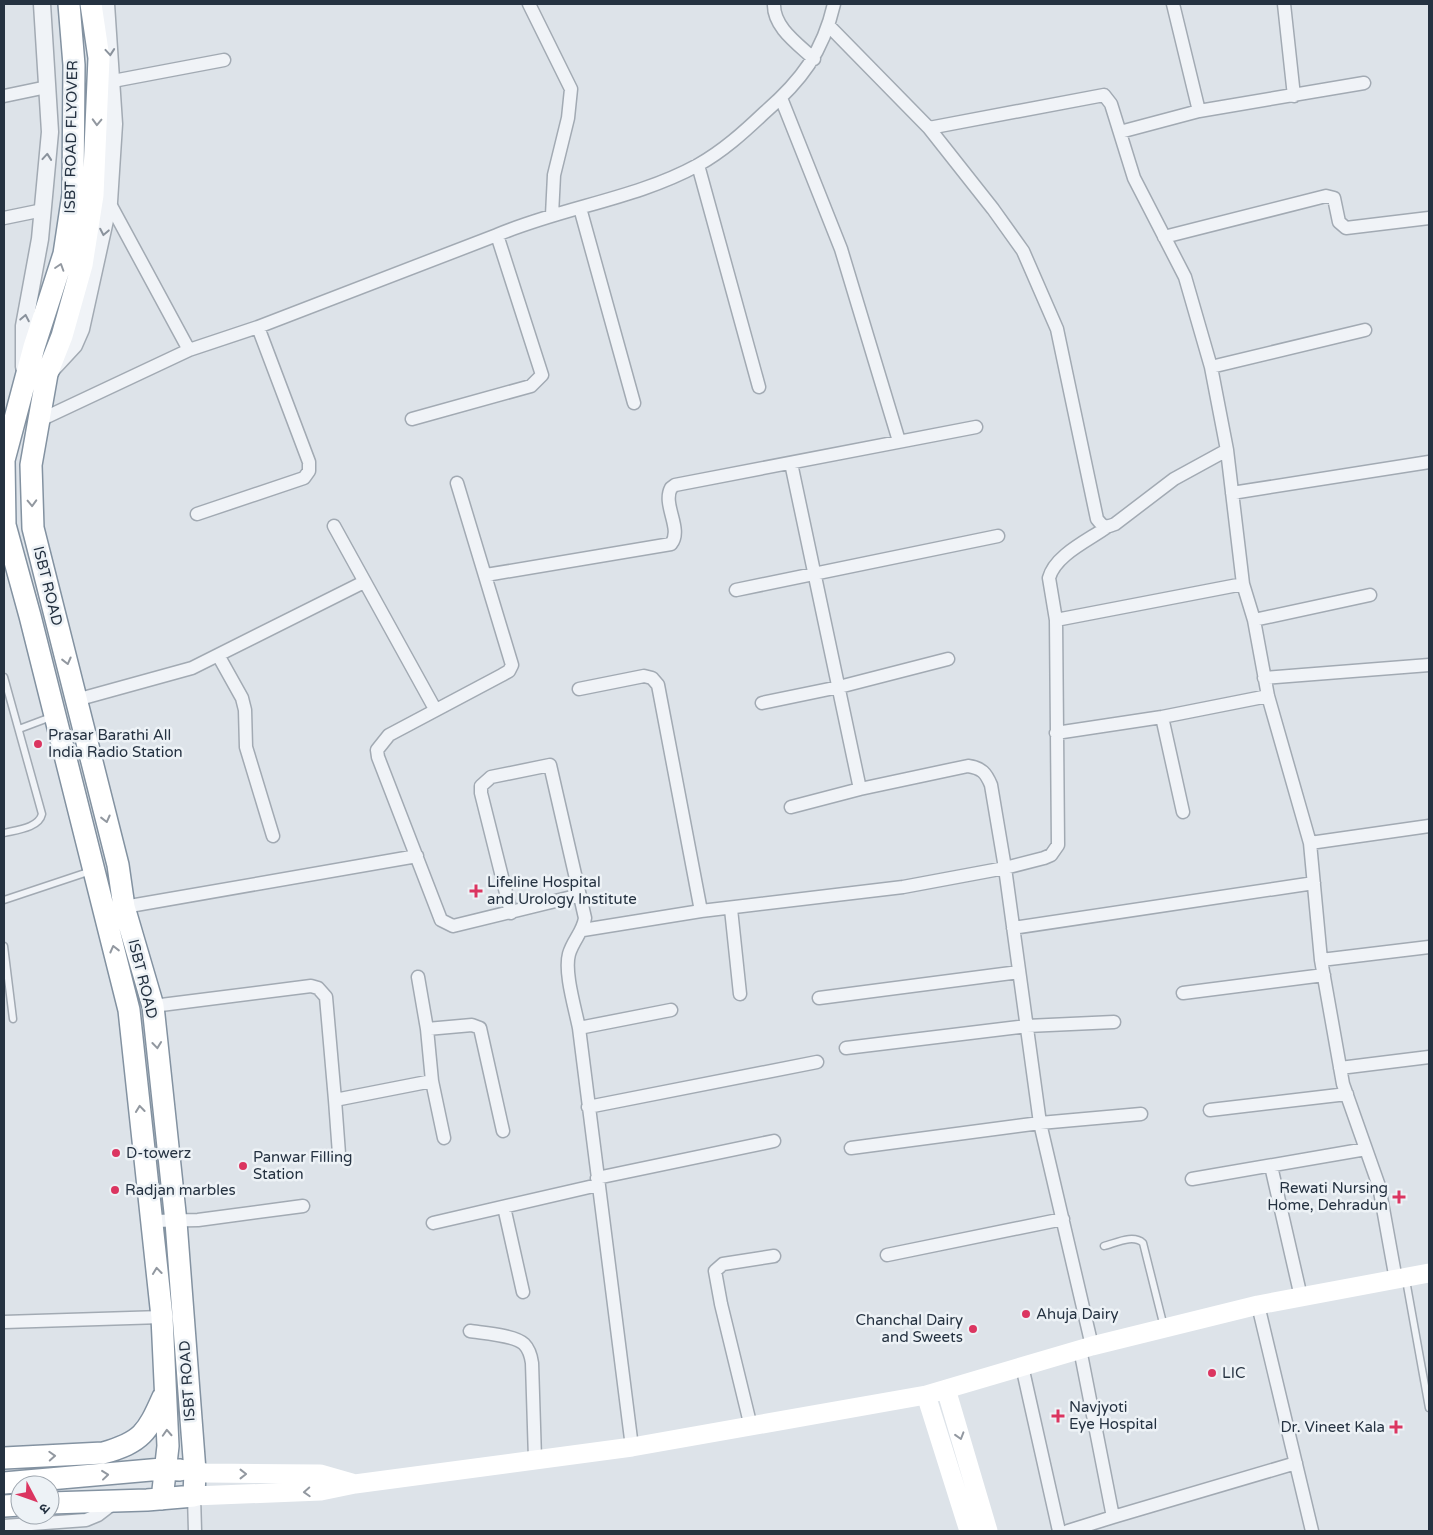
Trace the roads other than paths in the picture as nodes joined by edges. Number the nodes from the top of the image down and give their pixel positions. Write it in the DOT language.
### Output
graph roads {
  1 [pos="42,4"];
  2 [pos="70,4"];
  3 [pos="91,4"];
  4 [pos="106,4"];
  5 [pos="529,4"];
  6 [pos="774,4"];
  7 [pos="834,4"];
  8 [pos="1173,4"];
  9 [pos="1284,4"];
  10 [pos="829,26"];
  11 [pos="814,59"];
  12 [pos="224,60"];
  13 [pos="113,81"];
  14 [pos="1364,83"];
  15 [pos="47,87"];
  16 [pos="4,96"];
  17 [pos="1294,96"];
  18 [pos="782,98"];
  19 [pos="1199,111"];
  20 [pos="929,128"];
  21 [pos="1120,132"];
  22 [pos="698,165"];
  23 [pos="109,202"];
  24 [pos="580,208"];
  25 [pos="43,210"];
  26 [pos="552,215"];
  27 [pos="4,218"];
  28 [pos="1429,218"];
  29 [pos="497,235"];
  30 [pos="1164,237"];
  31 [pos="258,327"];
  32 [pos="1365,330"];
  33 [pos="188,350"];
  34 [pos="1211,368"];
  35 [pos="47,374"];
  36 [pos="24,384"];
  37 [pos="759,387"];
  38 [pos="634,403"];
  39 [pos="412,419"];
  40 [pos="38,422"];
  41 [pos="976,427"];
  42 [pos="899,441"];
  43 [pos="1227,450"];
  44 [pos="15,462"];
  45 [pos="1429,462"];
  46 [pos="791,463"];
  47 [pos="457,483"];
  48 [pos="1232,493"];
  49 [pos="197,514"];
  50 [pos="334,526"];
  51 [pos="1107,527"];
  52 [pos="998,536"];
  53 [pos="815,574"];
  54 [pos="486,575"];
  55 [pos="364,582"];
  56 [pos="1243,584"];
  57 [pos="736,590"];
  58 [pos="1370,595"];
  59 [pos="1056,620"];
  60 [pos="1254,620"];
  61 [pos="218,655"];
  62 [pos="948,659"];
  63 [pos="1429,665"];
  64 [pos="4,678"];
  65 [pos="1264,678"];
  66 [pos="839,687"];
  67 [pos="579,689"];
  68 [pos="1268,696"];
  69 [pos="76,700"];
  70 [pos="762,703"];
  71 [pos="435,709"];
  72 [pos="56,716"];
  73 [pos="1162,717"];
  74 [pos="19,729"];
  75 [pos="1056,733"];
  76 [pos="860,789"];
  77 [pos="791,807"];
  78 [pos="1183,812"];
  79 [pos="1429,826"];
  80 [pos="4,833"];
  81 [pos="273,836"];
  82 [pos="1310,843"];
  83 [pos="417,856"];
  84 [pos="1005,868"];
  85 [pos="95,870"];
  86 [pos="1314,883"];
  87 [pos="580,895"];
  88 [pos="4,900"];
  89 [pos="124,907"];
  90 [pos="731,909"];
  91 [pos="701,911"];
  92 [pos="511,913"];
  93 [pos="1013,928"];
  94 [pos="583,930"];
  95 [pos="4,946"];
  96 [pos="1429,947"];
  97 [pos="1322,960"];
  98 [pos="1019,972"];
  99 [pos="1324,974"];
  100 [pos="418,977"];
  101 [pos="1183,993"];
  102 [pos="740,994"];
  103 [pos="819,998"];
  104 [pos="153,1006"];
  105 [pos="672,1010"];
  106 [pos="13,1019"];
  107 [pos="1114,1022"];
  108 [pos="1027,1026"];
  109 [pos="579,1028"];
  110 [pos="427,1029"];
  111 [pos="846,1048"];
  112 [pos="1429,1057"];
  113 [pos="817,1062"];
  114 [pos="1340,1068"];
  115 [pos="432,1081"];
  116 [pos="1347,1094"];
  117 [pos="335,1100"];
  118 [pos="588,1107"];
  119 [pos="1210,1110"];
  120 [pos="1141,1114"];
  121 [pos="1040,1123"];
  122 [pos="503,1131"];
  123 [pos="444,1138"];
  124 [pos="774,1142"];
  125 [pos="851,1148"];
  126 [pos="1366,1149"];
  127 [pos="339,1154"];
  128 [pos="1271,1166"];
  129 [pos="1192,1179"];
  130 [pos="598,1182"];
  131 [pos="303,1206"];
  132 [pos="504,1206"];
  133 [pos="1063,1219"];
  134 [pos="152,1221"];
  135 [pos="176,1222"];
  136 [pos="433,1223"];
  137 [pos="1104,1246"];
  138 [pos="774,1256"];
  139 [pos="887,1256"];
  140 [pos="1429,1273"];
  141 [pos="1401,1279"];
  142 [pos="523,1292"];
  143 [pos="1301,1297"];
  144 [pos="1258,1305"];
  145 [pos="162,1317"];
  146 [pos="4,1322"];
  147 [pos="1165,1328"];
  148 [pos="470,1331"];
  149 [pos="1086,1348"];
  150 [pos="1022,1366"];
  151 [pos="946,1389"];
  152 [pos="165,1392"];
  153 [pos="926,1395"];
  154 [pos="1429,1408"];
  155 [pos="751,1427"];
  156 [pos="632,1447"];
  157 [pos="4,1458"];
  158 [pos="535,1459"];
  159 [pos="1296,1463"];
  160 [pos="166,1469"];
  161 [pos="195,1471"];
  162 [pos="4,1483"];
  163 [pos="355,1484"];
  164 [pos="194,1496"];
  165 [pos="162,1499"];
  166 [pos="117,1501"];
  167 [pos="60,1502"];
  168 [pos="1113,1517"];
  169 [pos="4,1526"];
  170 [pos="55,1527"];
  171 [pos="1098,1527"];
  172 [pos="195,1531"];
  173 [pos="969,1531"];
  174 [pos="988,1531"];
  175 [pos="1059,1531"];
  176 [pos="1068,1531"];
  177 [pos="1312,1531"];
  1 -- 15 [label="street"];
  36 -- 2 [label="highway, ISBT ROAD FLYOVER, one-way"];
  3 -- 35 [label="highway, ISBT ROAD FLYOVER, one-way"];
  4 -- 13 [label="street, one-way"];
  5 -- 26 [label="street"];
  6 -- 11 [label="street"];
  7 -- 10 [label="street"];
  8 -- 19 [label="street"];
  9 -- 17 [label="street"];
  10 -- 11 [label="street"];
  10 -- 20 [label="street"];
  11 -- 18 [label="street"];
  12 -- 13 [label="street"];
  13 -- 23 [label="street"];
  14 -- 17 [label="street"];
  15 -- 16 [label="street"];
  25 -- 15 [label="street, one-way"];
  17 -- 19 [label="street"];
  18 -- 22 [label="street"];
  18 -- 42 [label="street"];
  19 -- 21 [label="street"];
  20 -- 21 [label="street"];
  20 -- 51 [label="street"];
  21 -- 30 [label="street"];
  22 -- 24 [label="street"];
  22 -- 37 [label="street"];
  23 -- 33 [label="street"];
  23 -- 35 [label="street, one-way"];
  24 -- 26 [label="street"];
  24 -- 38 [label="street"];
  25 -- 27 [label="street"];
  36 -- 25 [label="street, one-way"];
  26 -- 29 [label="street"];
  28 -- 30 [label="street"];
  29 -- 31 [label="street"];
  29 -- 39 [label="street"];
  30 -- 34 [label="street"];
  31 -- 33 [label="street"];
  31 -- 49 [label="street"];
  32 -- 34 [label="street"];
  33 -- 40 [label="street"];
  34 -- 43 [label="street"];
  35 -- 40 [label="highway, ISBT ROAD"];
  36 -- 44 [label="highway, ISBT ROAD FLYOVER"];
  40 -- 44 [label="highway, ISBT ROAD"];
  41 -- 42 [label="street"];
  42 -- 46 [label="street"];
  43 -- 48 [label="street"];
  43 -- 51 [label="street"];
  44 -- 69 [label="highway, ISBT ROAD, one-way"];
  44 -- 72 [label="highway"];
  45 -- 48 [label="street"];
  46 -- 53 [label="street"];
  46 -- 54 [label="street"];
  47 -- 54 [label="street"];
  48 -- 56 [label="street"];
  50 -- 55 [label="street"];
  51 -- 59 [label="street"];
  52 -- 53 [label="street"];
  53 -- 57 [label="street"];
  53 -- 66 [label="street"];
  54 -- 71 [label="street"];
  55 -- 61 [label="street"];
  55 -- 71 [label="street"];
  56 -- 59 [label="street"];
  56 -- 60 [label="street"];
  58 -- 60 [label="street"];
  59 -- 75 [label="street"];
  60 -- 65 [label="street"];
  61 -- 69 [label="street"];
  61 -- 81 [label="street"];
  62 -- 66 [label="street"];
  63 -- 65 [label="street"];
  64 -- 74 [label="lane"];
  65 -- 68 [label="street"];
  66 -- 70 [label="street"];
  66 -- 76 [label="street"];
  67 -- 91 [label="street"];
  68 -- 73 [label="street"];
  68 -- 82 [label="street"];
  69 -- 89 [label="highway, ISBT ROAD, one-way"];
  71 -- 83 [label="street"];
  72 -- 74 [label="lane"];
  72 -- 85 [label="highway"];
  73 -- 75 [label="street"];
  73 -- 78 [label="street"];
  74 -- 80 [label="lane"];
  75 -- 84 [label="street"];
  76 -- 77 [label="street"];
  76 -- 84 [label="street"];
  79 -- 82 [label="street"];
  82 -- 86 [label="street"];
  83 -- 89 [label="street"];
  83 -- 92 [label="street"];
  84 -- 90 [label="street"];
  84 -- 93 [label="street"];
  85 -- 88 [label="lane"];
  134 -- 85 [label="highway, one-way"];
  86 -- 93 [label="street"];
  86 -- 97 [label="street"];
  87 -- 92 [label="street"];
  87 -- 92 [label="street"];
  87 -- 94 [label="street"];
  89 -- 104 [label="highway, ISBT ROAD"];
  90 -- 91 [label="street"];
  90 -- 102 [label="street"];
  91 -- 94 [label="street"];
  93 -- 98 [label="street"];
  94 -- 109 [label="street"];
  95 -- 106 [label="lane"];
  96 -- 97 [label="street"];
  97 -- 99 [label="street"];
  98 -- 103 [label="street"];
  98 -- 108 [label="street"];
  99 -- 101 [label="street"];
  99 -- 114 [label="street"];
  100 -- 110 [label="street"];
  104 -- 117 [label="street"];
  104 -- 135 [label="highway, ISBT ROAD, one-way"];
  105 -- 109 [label="street"];
  107 -- 108 [label="street"];
  108 -- 111 [label="street"];
  108 -- 121 [label="street"];
  109 -- 118 [label="street"];
  110 -- 115 [label="street"];
  110 -- 122 [label="street"];
  112 -- 114 [label="street"];
  113 -- 118 [label="street"];
  114 -- 116 [label="street"];
  115 -- 117 [label="street"];
  115 -- 123 [label="street"];
  116 -- 119 [label="street"];
  116 -- 126 [label="street"];
  117 -- 127 [label="street"];
  118 -- 130 [label="street"];
  120 -- 121 [label="street"];
  121 -- 125 [label="street"];
  121 -- 133 [label="street"];
  124 -- 130 [label="street"];
  126 -- 128 [label="street"];
  126 -- 141 [label="street"];
  128 -- 129 [label="street"];
  128 -- 143 [label="street"];
  130 -- 132 [label="street"];
  130 -- 156 [label="street"];
  131 -- 135 [label="street"];
  132 -- 136 [label="street"];
  132 -- 142 [label="street"];
  133 -- 139 [label="street"];
  133 -- 149 [label="street"];
  134 -- 135 [label="street"];
  145 -- 134 [label="highway, one-way"];
  135 -- 161 [label="highway, ISBT ROAD"];
  137 -- 147 [label="lane"];
  138 -- 155 [label="street"];
  140 -- 141 [label="main road"];
  141 -- 143 [label="main road"];
  141 -- 154 [label="lane"];
  143 -- 144 [label="main road"];
  144 -- 147 [label="main road"];
  144 -- 159 [label="street"];
  145 -- 146 [label="street"];
  145 -- 152 [label="highway"];
  147 -- 149 [label="main road"];
  148 -- 158 [label="street"];
  149 -- 150 [label="main road"];
  149 -- 168 [label="street"];
  150 -- 151 [label="main road"];
  150 -- 175 [label="street"];
  151 -- 153 [label="main road"];
  151 -- 174 [label="main road, one-way"];
  157 -- 152 [label="highway, one-way"];
  160 -- 152 [label="highway, one-way"];
  153 -- 155 [label="main road"];
  153 -- 173 [label="main road"];
  155 -- 156 [label="main road"];
  156 -- 158 [label="main road"];
  158 -- 163 [label="main road"];
  159 -- 168 [label="street"];
  159 -- 177 [label="street"];
  160 -- 161 [label="highway"];
  162 -- 160 [label="highway, one-way"];
  160 -- 165 [label="highway"];
  161 -- 163 [label="main road, one-way"];
  161 -- 164 [label="highway, ISBT ROAD"];
  163 -- 164 [label="main road, one-way"];
  164 -- 165 [label="highway"];
  164 -- 172 [label="street"];
  165 -- 166 [label="highway"];
  166 -- 167 [label="highway"];
  166 -- 170 [label="street"];
  168 -- 171 [label="street"];
  169 -- 170 [label="street"];
  171 -- 176 [label="street"];
}
